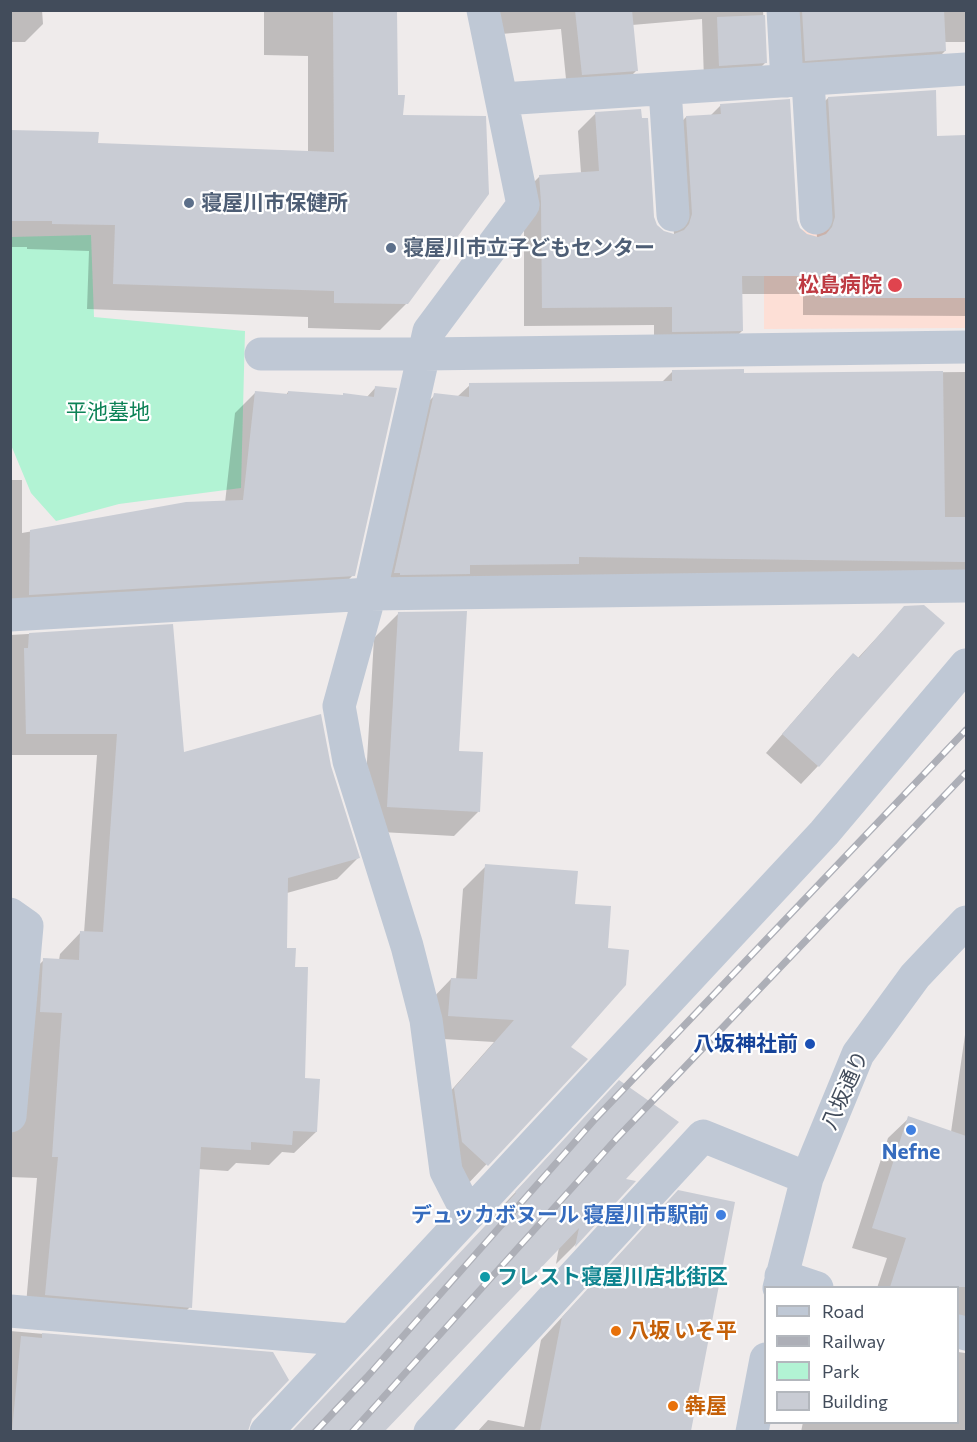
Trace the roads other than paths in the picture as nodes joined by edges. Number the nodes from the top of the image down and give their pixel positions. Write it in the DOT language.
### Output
graph roads {
  1 [pos="483,10"];
  2 [pos="783,10"];
  3 [pos="966,69"];
  4 [pos="797,80"];
  5 [pos="665,89"];
  6 [pos="502,99"];
  7 [pos="673,215"];
  8 [pos="816,218"];
  9 [pos="966,347"];
  10 [pos="261,354"];
  11 [pos="424,354"];
  12 [pos="966,586"];
  13 [pos="370,594"];
  14 [pos="10,615"];
  15 [pos="961,683"];
  16 [pos="10,914"];
  17 [pos="966,922"];
  18 [pos="10,1116"];
  19 [pos="807,1178"];
  20 [pos="468,1214"];
  21 [pos="780,1282"];
  22 [pos="810,1286"];
  23 [pos="10,1311"];
  24 [pos="350,1340"];
  25 [pos="764,1365"];
  26 [pos="439,1426"];
  27 [pos="266,1431"];
  28 [pos="752,1431"];
  1 -- 6 [label="street"];
  2 -- 4 [label="street"];
  3 -- 4 [label="street"];
  4 -- 5 [label="street"];
  4 -- 8 [label="street"];
  5 -- 6 [label="street"];
  5 -- 7 [label="street"];
  6 -- 11 [label="street"];
  9 -- 11 [label="street"];
  10 -- 11 [label="street"];
  11 -- 13 [label="street"];
  12 -- 13 [label="street"];
  13 -- 14 [label="street"];
  13 -- 20 [label="street"];
  15 -- 20 [label="street"];
  16 -- 18 [label="street"];
  17 -- 19 [label="street, 八坂通り"];
  19 -- 21 [label="street, 八坂通り"];
  19 -- 26 [label="street"];
  20 -- 24 [label="street"];
  21 -- 22 [label="street"];
  23 -- 24 [label="street"];
  24 -- 27 [label="street"];
  25 -- 28 [label="street"];
}
